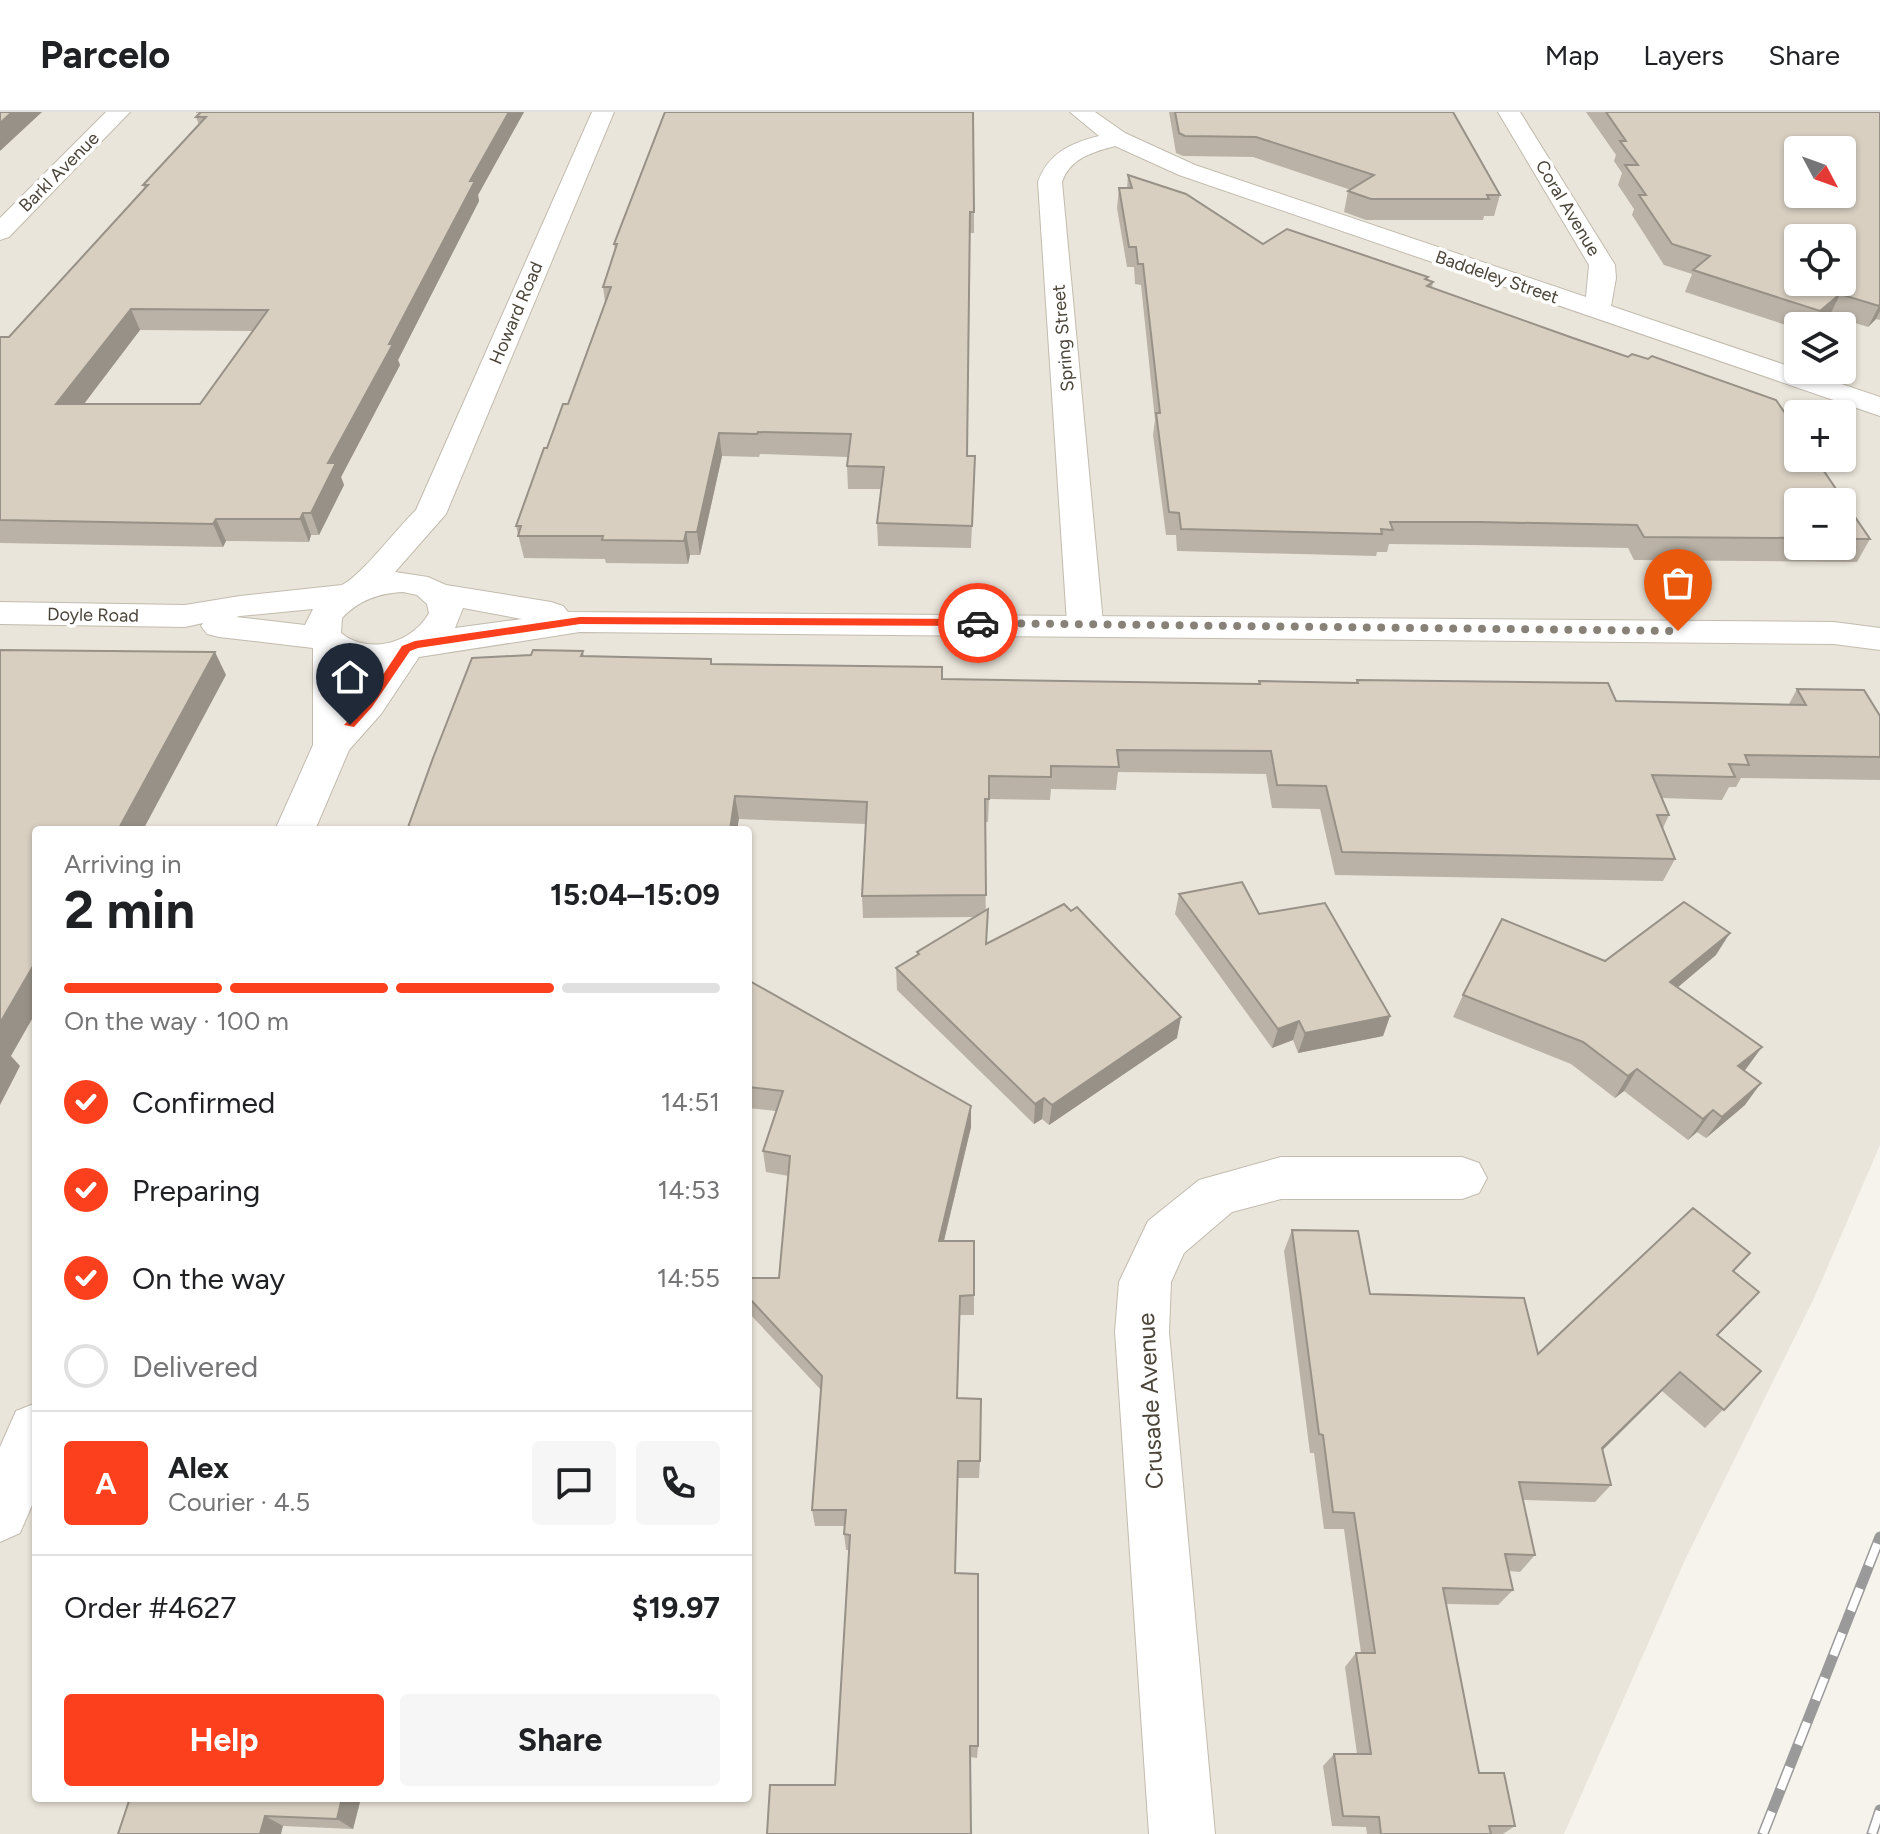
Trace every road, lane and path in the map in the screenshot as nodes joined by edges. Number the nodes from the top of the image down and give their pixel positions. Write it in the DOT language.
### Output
graph roads {
  1 [pos="119,112"];
  2 [pos="603,112"];
  3 [pos="1081,112"];
  4 [pos="1509,112"];
  5 [pos="1117,138"];
  6 [pos="0,232"];
  7 [pos="1596,311"];
  8 [pos="1880,407"];
  9 [pos="430,514"];
  10 [pos="356,591"];
  11 [pos="437,592"];
  12 [pos="0,613"];
  13 [pos="185,616"];
  14 [pos="580,621"];
  15 [pos="1085,623"];
  16 [pos="1880,624"];
  17 [pos="1834,633"];
  18 [pos="1880,639"];
  19 [pos="328,642"];
  20 [pos="411,647"];
  21 [pos="332,745"];
  22 [pos="297,826"];
  23 [pos="1462,1178"];
  24 [pos="32,1439"];
  25 [pos="0,1513"];
  26 [pos="1182,1834"];
  1 -- 6 [label="street, Barkl Avenue"];
  2 -- 9 [label="street, Howard Road"];
  3 -- 5 [label="street"];
  4 -- 7 [label="street, Coral Avenue"];
  5 -- 7 [label="street, Baddeley Street"];
  5 -- 15 [label="street, Spring Street"];
  7 -- 8 [label="street, Baddeley Street"];
  9 -- 10 [label="street, Howard Road"];
  9 -- 11 [label="street, Howard Road"];
  10 -- 11 [label="street, Doyle Road"];
  10 -- 13 [label="street, Doyle Road"];
  10 -- 19 [label="street, Howard Road"];
  11 -- 14 [label="street"];
  11 -- 20 [label="street, Howard Road"];
  12 -- 13 [label="street, Doyle Road"];
  13 -- 19 [label="street, Doyle Road"];
  14 -- 15 [label="street"];
  14 -- 20 [label="street"];
  15 -- 17 [label="street"];
  16 -- 17 [label="street"];
  17 -- 18 [label="street"];
  19 -- 20 [label="street, Doyle Road"];
  19 -- 21 [label="street"];
  20 -- 21 [label="street"];
  21 -- 22 [label="street"];
  23 -- 26 [label="street, Crusade Avenue"];
  24 -- 25 [label="street"];
}
